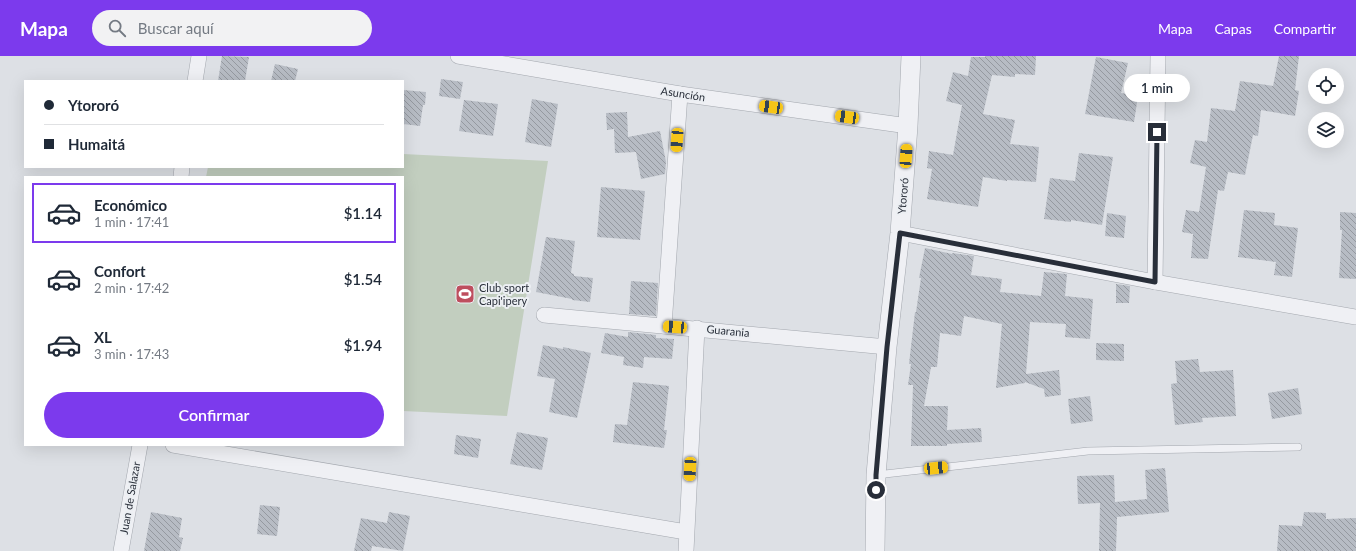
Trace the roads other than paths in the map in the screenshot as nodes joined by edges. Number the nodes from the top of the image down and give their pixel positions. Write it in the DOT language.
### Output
graph roads {
  1 [pos="199,56"];
  2 [pos="458,56"];
  3 [pos="911,56"];
  4 [pos="1158,56"];
  5 [pos="195,80"];
  6 [pos="680,94"];
  7 [pos="908,126"];
  8 [pos="900,233"];
  9 [pos="1155,282"];
  10 [pos="544,315"];
  11 [pos="1356,317"];
  12 [pos="664,326"];
  13 [pos="697,328"];
  14 [pos="887,347"];
  15 [pos="140,446"];
  16 [pos="179,446"];
  17 [pos="1298,447"];
  18 [pos="876,475"];
  19 [pos="686,532"];
  20 [pos="121,551"];
  21 [pos="686,551"];
  22 [pos="875,551"];
  1 -- 5 [label="street"];
  2 -- 6 [label="street, Asunción"];
  3 -- 7 [label="street, Ytororó"];
  4 -- 9 [label="street"];
  6 -- 7 [label="street, Asunción"];
  6 -- 12 [label="street"];
  7 -- 8 [label="street, Ytororó"];
  8 -- 9 [label="street"];
  8 -- 14 [label="street, Ytororó"];
  9 -- 11 [label="street"];
  10 -- 12 [label="street, Guarania"];
  12 -- 13 [label="street, Guarania"];
  13 -- 14 [label="street, Guarania"];
  13 -- 19 [label="street"];
  14 -- 18 [label="street, Ytororó"];
  15 -- 20 [label="street, Juan de Salazar"];
  16 -- 19 [label="street"];
  17 -- 18 [label="lane"];
  18 -- 22 [label="street, Ytororó"];
  19 -- 21 [label="street"];
}
